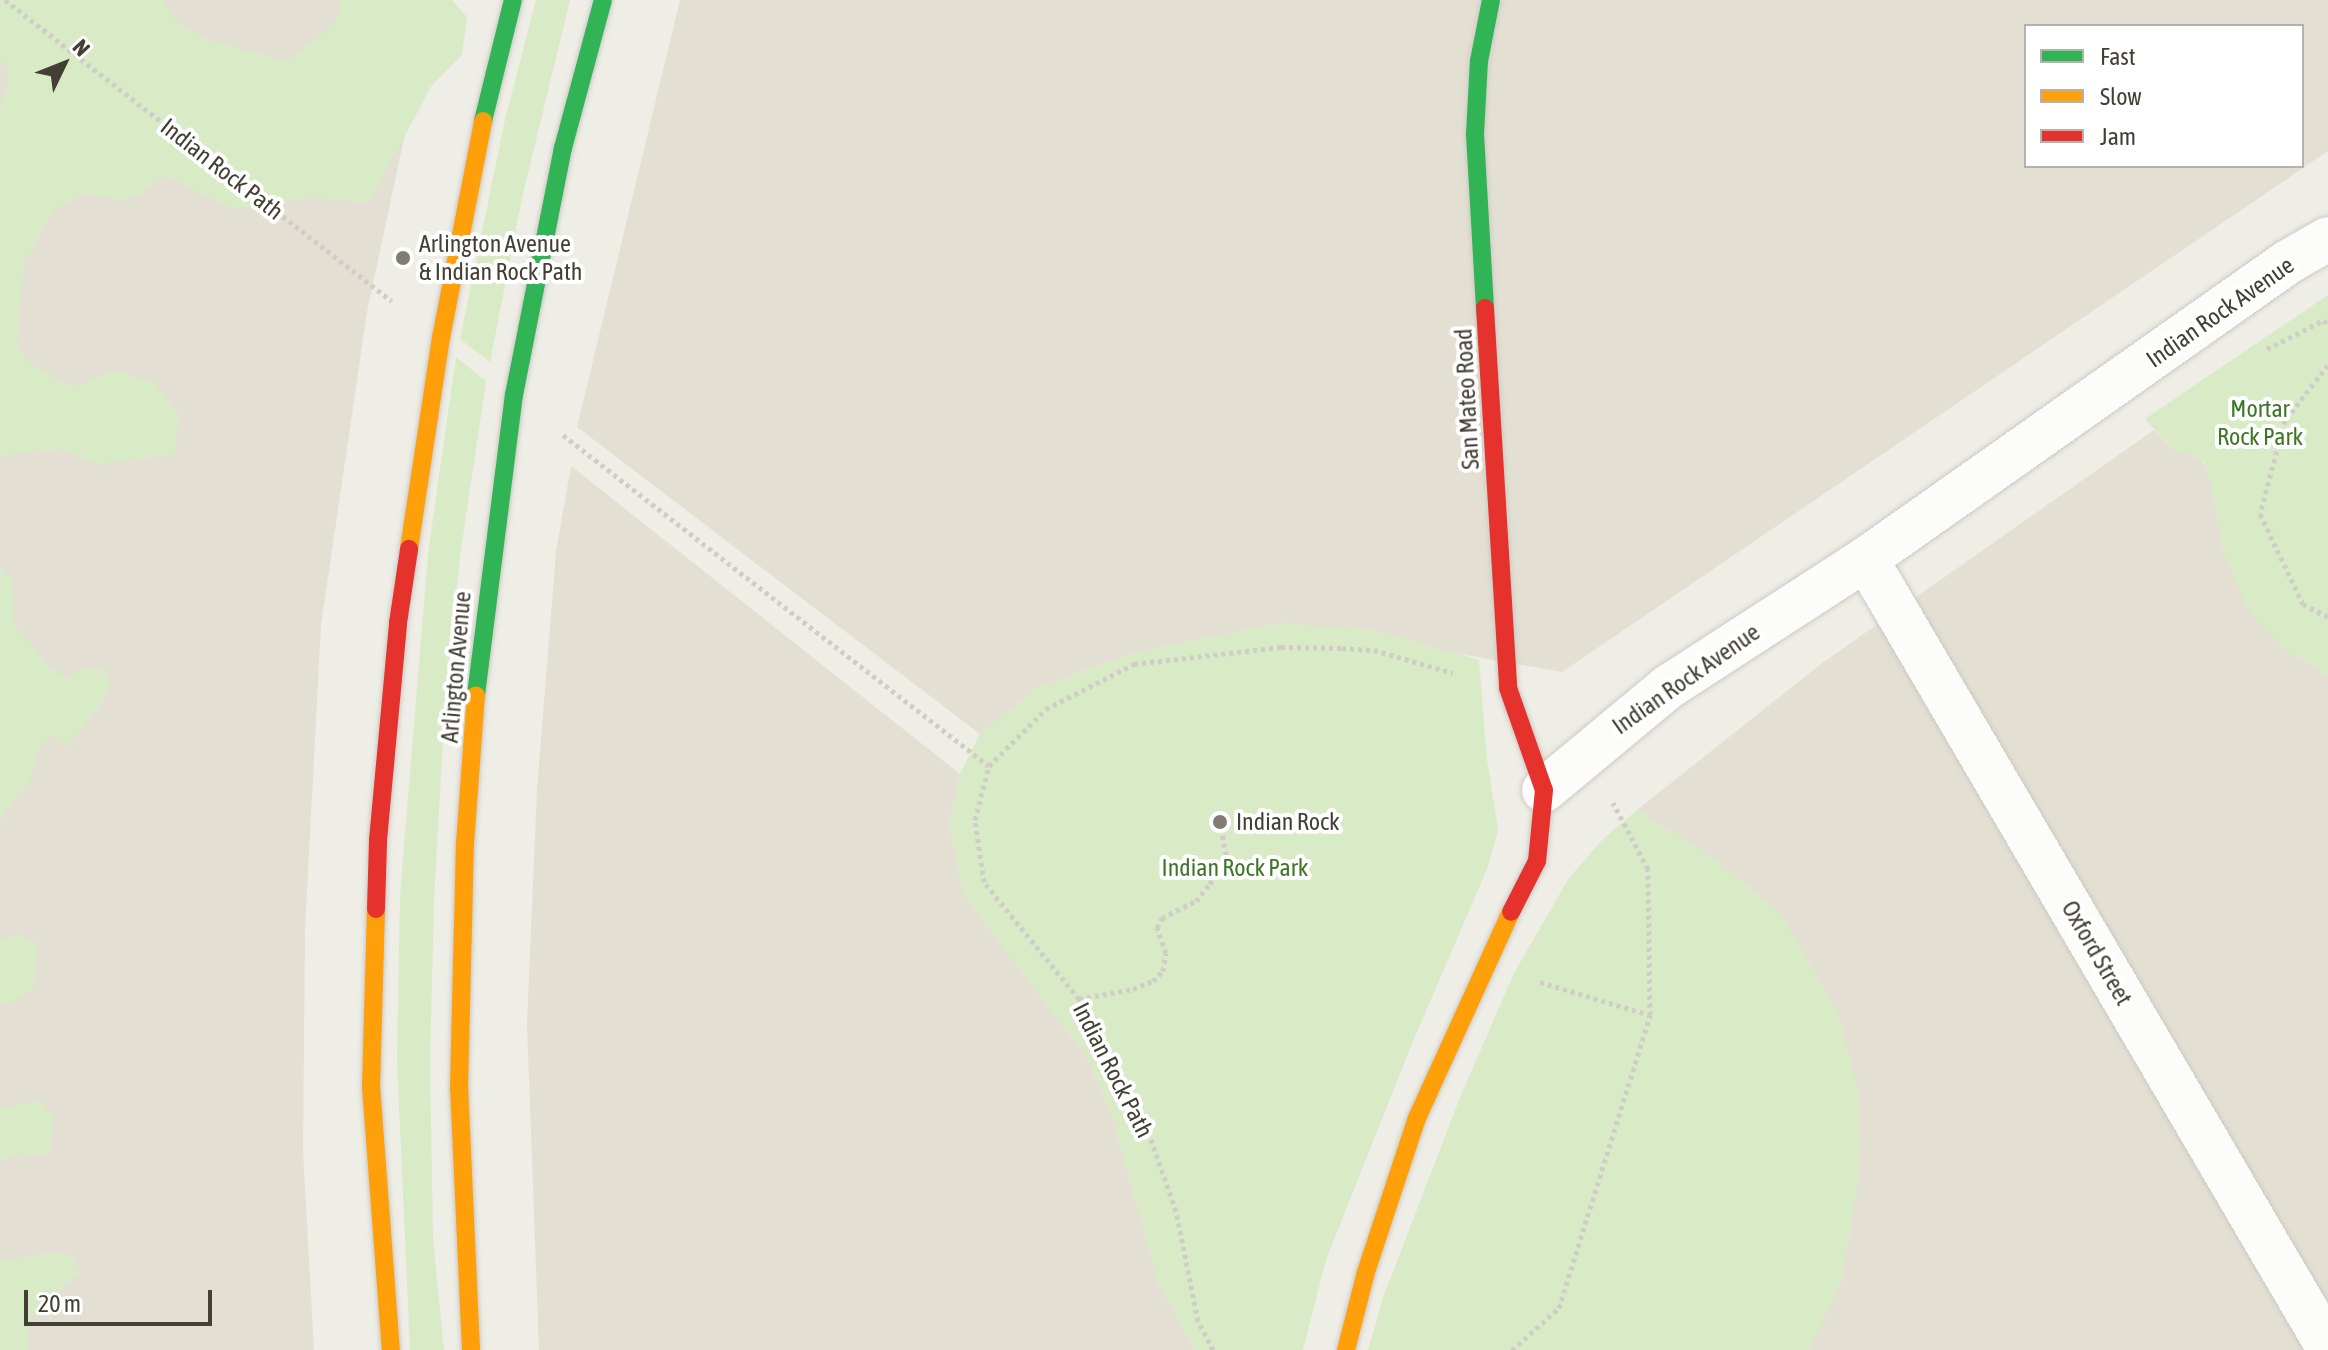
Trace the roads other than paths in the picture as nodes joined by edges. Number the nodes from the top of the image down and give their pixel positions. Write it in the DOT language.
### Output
graph roads {
  1 [pos="513,0"];
  2 [pos="603,0"];
  3 [pos="1491,0"];
  4 [pos="2328,239"];
  5 [pos="1866,559"];
  6 [pos="1544,790"];
  7 [pos="2328,1347"];
  8 [pos="391,1350"];
  9 [pos="471,1350"];
  10 [pos="1346,1350"];
  1 -- 8 [label="main road"];
  2 -- 9 [label="main road, Arlington Avenue"];
  3 -- 6 [label="main road, San Mateo Road"];
  4 -- 5 [label="street, Indian Rock Avenue"];
  5 -- 6 [label="street, Indian Rock Avenue"];
  5 -- 7 [label="street, Oxford Street"];
  6 -- 10 [label="main road"];
}
